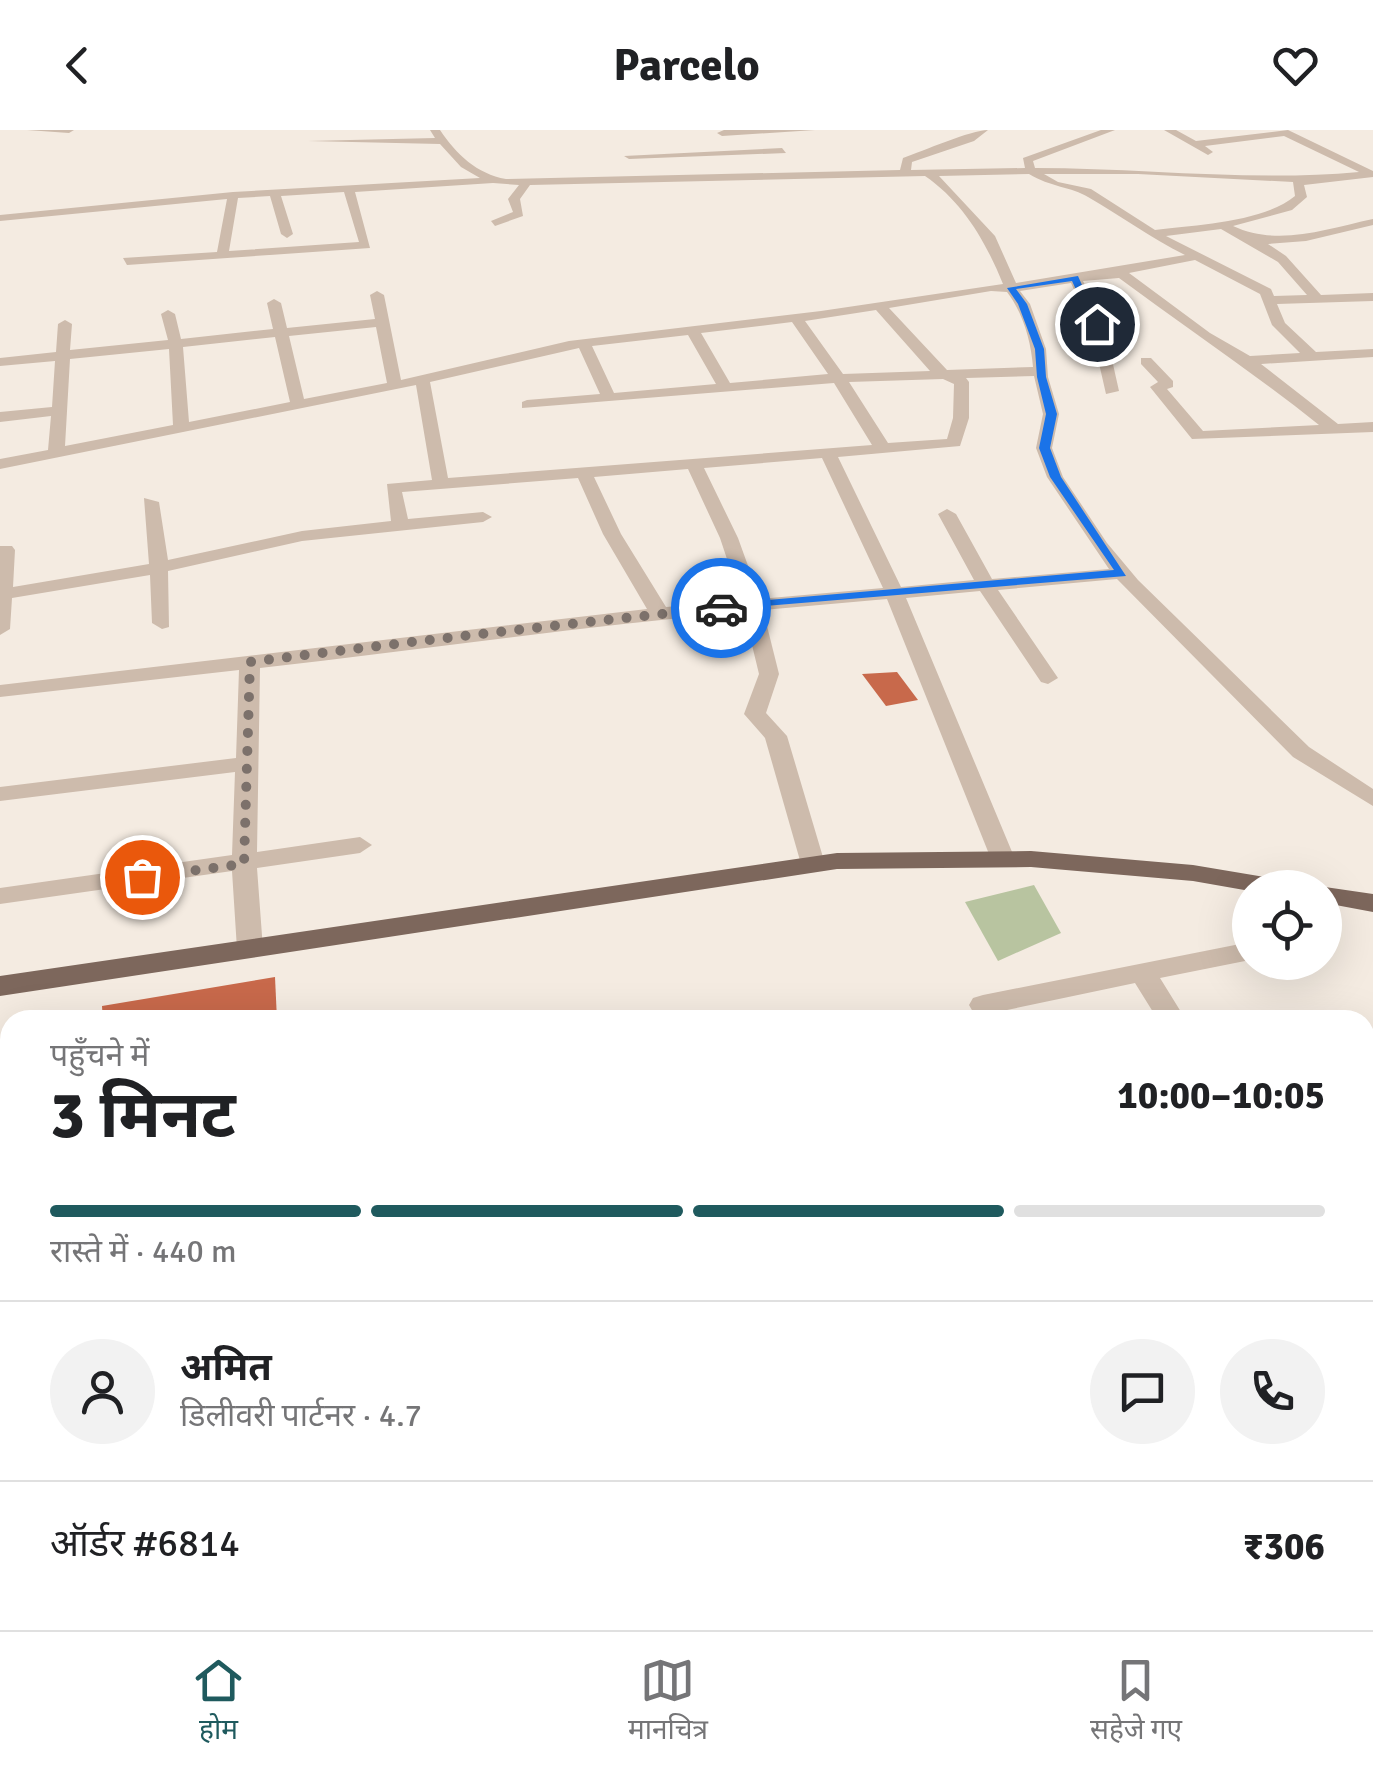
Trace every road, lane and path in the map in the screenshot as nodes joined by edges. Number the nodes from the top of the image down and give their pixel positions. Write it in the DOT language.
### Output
graph roads {
  1 [pos="32,130"];
  2 [pos="69,130"];
  3 [pos="810,130"];
  4 [pos="982,130"];
  5 [pos="1110,130"];
  6 [pos="1169,130"];
  7 [pos="721,131"];
  8 [pos="1282,132"];
  9 [pos="438,135"];
  10 [pos="313,141"];
  11 [pos="1198,144"];
  12 [pos="734,152"];
  13 [pos="782,152"];
  14 [pos="628,156"];
  15 [pos="914,158"];
  16 [pos="1031,171"];
  17 [pos="949,173"];
  18 [pos="905,174"];
  19 [pos="929,174"];
  20 [pos="1372,174"];
  21 [pos="1216,175"];
  22 [pos="743,179"];
  23 [pos="1307,180"];
  24 [pos="488,181"];
  25 [pos="527,181"];
  26 [pos="348,188"];
  27 [pos="276,193"];
  28 [pos="233,196"];
  29 [pos="0,218"];
  30 [pos="1373,222"];
  31 [pos="495,223"];
  32 [pos="1224,225"];
  33 [pos="286,234"];
  34 [pos="1153,234"];
  35 [pos="1256,241"];
  36 [pos="222,255"];
  37 [pos="1199,256"];
  38 [pos="127,261"];
  39 [pos="1112,273"];
  40 [pos="1075,278"];
  41 [pos="1011,288"];
  42 [pos="377,295"];
  43 [pos="1373,297"];
  44 [pos="1317,298"];
  45 [pos="1268,300"];
  46 [pos="274,303"];
  47 [pos="878,305"];
  48 [pos="168,314"];
  49 [pos="796,318"];
  50 [pos="382,322"];
  51 [pos="65,324"];
  52 [pos="693,331"];
  53 [pos="283,334"];
  54 [pos="584,344"];
  55 [pos="176,345"];
  56 [pos="1373,353"];
  57 [pos="1311,355"];
  58 [pos="62,357"];
  59 [pos="1247,360"];
  60 [pos="1146,361"];
  61 [pos="0,362"];
  62 [pos="1041,371"];
  63 [pos="939,372"];
  64 [pos="839,378"];
  65 [pos="422,380"];
  66 [pos="395,386"];
  67 [pos="726,388"];
  68 [pos="1110,391"];
  69 [pos="609,398"];
  70 [pos="298,404"];
  71 [pos="527,406"];
  72 [pos="59,411"];
  73 [pos="0,417"];
  74 [pos="181,426"];
  75 [pos="1373,427"];
  76 [pos="1334,428"];
  77 [pos="882,448"];
  78 [pos="827,452"];
  79 [pos="56,454"];
  80 [pos="0,464"];
  81 [pos="694,464"];
  82 [pos="583,471"];
  83 [pos="441,484"];
  84 [pos="150,502"];
  85 [pos="948,514"];
  86 [pos="483,517"];
  87 [pos="400,526"];
  88 [pos="6,550"];
  89 [pos="159,568"];
  90 [pos="1122,573"];
  91 [pos="986,583"];
  92 [pos="894,591"];
  93 [pos="2,594"];
  94 [pos="752,604"];
  95 [pos="660,614"];
  96 [pos="162,623"];
  97 [pos="0,629"];
  98 [pos="250,662"];
  99 [pos="1048,678"];
  100 [pos="0,691"];
  101 [pos="246,764"];
  102 [pos="0,794"];
  103 [pos="1373,798"];
  104 [pos="360,845"];
  105 [pos="1003,860"];
  106 [pos="244,864"];
  107 [pos="814,864"];
  108 [pos="1232,880"];
  109 [pos="0,896"];
  110 [pos="1342,898"];
  111 [pos="1373,903"];
  112 [pos="250,949"];
  113 [pos="1232,954"];
  114 [pos="1142,972"];
  115 [pos="0,986"];
  116 [pos="983,1005"];
  117 [pos="1166,1010"];
  1 -- 2 [label="street"];
  3 -- 7 [label="street"];
  4 -- 15 [label="street"];
  5 -- 16 [label="street"];
  6 -- 11 [label="street"];
  7 -- 12 [label="street"];
  8 -- 11 [label="street"];
  8 -- 20 [label="street"];
  9 -- 10 [label="street"];
  9 -- 24 [label="street"];
  11 -- 21 [label="street"];
  12 -- 13 [label="street"];
  12 -- 14 [label="street"];
  12 -- 22 [label="street"];
  15 -- 17 [label="street"];
  15 -- 18 [label="street"];
  16 -- 17 [label="street"];
  16 -- 21 [label="street"];
  16 -- 34 [label="street"];
  17 -- 19 [label="street"];
  18 -- 19 [label="street"];
  18 -- 22 [label="street"];
  19 -- 41 [label="street"];
  20 -- 23 [label="street"];
  21 -- 23 [label="street"];
  22 -- 25 [label="street"];
  23 -- 32 [label="street"];
  24 -- 25 [label="street"];
  24 -- 26 [label="street"];
  25 -- 31 [label="street"];
  26 -- 27 [label="street"];
  26 -- 36 [label="street"];
  27 -- 28 [label="street"];
  27 -- 33 [label="street"];
  28 -- 29 [label="street"];
  28 -- 36 [label="street"];
  30 -- 35 [label="street"];
  32 -- 34 [label="street"];
  32 -- 35 [label="street"];
  34 -- 37 [label="street"];
  35 -- 44 [label="street"];
  36 -- 38 [label="street"];
  37 -- 39 [label="street"];
  37 -- 45 [label="street"];
  39 -- 40 [label="street"];
  39 -- 59 [label="street"];
  40 -- 41 [label="street"];
  40 -- 68 [label="street"];
  41 -- 47 [label="street"];
  41 -- 62 [label="street"];
  42 -- 50 [label="street"];
  43 -- 44 [label="street"];
  44 -- 45 [label="street"];
  45 -- 57 [label="street"];
  46 -- 53 [label="street"];
  47 -- 49 [label="street"];
  47 -- 63 [label="street"];
  48 -- 55 [label="street"];
  49 -- 52 [label="street"];
  49 -- 64 [label="street"];
  50 -- 53 [label="street"];
  50 -- 66 [label="street"];
  51 -- 58 [label="street"];
  52 -- 54 [label="street"];
  52 -- 67 [label="street"];
  53 -- 55 [label="street"];
  53 -- 70 [label="street"];
  54 -- 65 [label="street"];
  54 -- 69 [label="street"];
  55 -- 58 [label="street"];
  55 -- 74 [label="street"];
  56 -- 57 [label="street"];
  57 -- 59 [label="street"];
  58 -- 61 [label="street"];
  58 -- 72 [label="street"];
  59 -- 76 [label="street"];
  60 -- 76 [label="street"];
  62 -- 63 [label="street"];
  62 -- 90 [label="street"];
  63 -- 64 [label="street"];
  63 -- 77 [label="street"];
  64 -- 67 [label="street"];
  64 -- 77 [label="street"];
  65 -- 66 [label="street"];
  65 -- 83 [label="street"];
  66 -- 70 [label="street"];
  67 -- 69 [label="street"];
  69 -- 71 [label="street"];
  70 -- 74 [label="street"];
  72 -- 73 [label="street"];
  72 -- 79 [label="street"];
  74 -- 79 [label="street"];
  75 -- 76 [label="street"];
  77 -- 78 [label="street"];
  78 -- 81 [label="street"];
  78 -- 92 [label="street"];
  79 -- 80 [label="street"];
  81 -- 82 [label="street"];
  81 -- 94 [label="street"];
  82 -- 83 [label="street"];
  82 -- 95 [label="street"];
  83 -- 87 [label="street"];
  84 -- 89 [label="street"];
  85 -- 91 [label="street"];
  86 -- 87 [label="street"];
  87 -- 89 [label="street"];
  88 -- 93 [label="street"];
  89 -- 93 [label="street"];
  89 -- 96 [label="street"];
  90 -- 91 [label="street"];
  90 -- 103 [label="street"];
  91 -- 92 [label="street"];
  91 -- 99 [label="street"];
  92 -- 94 [label="street"];
  92 -- 105 [label="street"];
  93 -- 97 [label="street"];
  94 -- 95 [label="street"];
  94 -- 107 [label="street"];
  95 -- 98 [label="street"];
  98 -- 100 [label="street"];
  98 -- 101 [label="street"];
  101 -- 102 [label="street"];
  101 -- 106 [label="street"];
  104 -- 106 [label="street"];
  105 -- 107 [label="main road"];
  105 -- 108 [label="main road"];
  106 -- 109 [label="street"];
  106 -- 112 [label="street"];
  107 -- 112 [label="main road"];
  110 -- 111 [label="main road"];
  112 -- 115 [label="main road"];
  113 -- 114 [label="street"];
  114 -- 116 [label="street"];
  114 -- 117 [label="street"];
}
